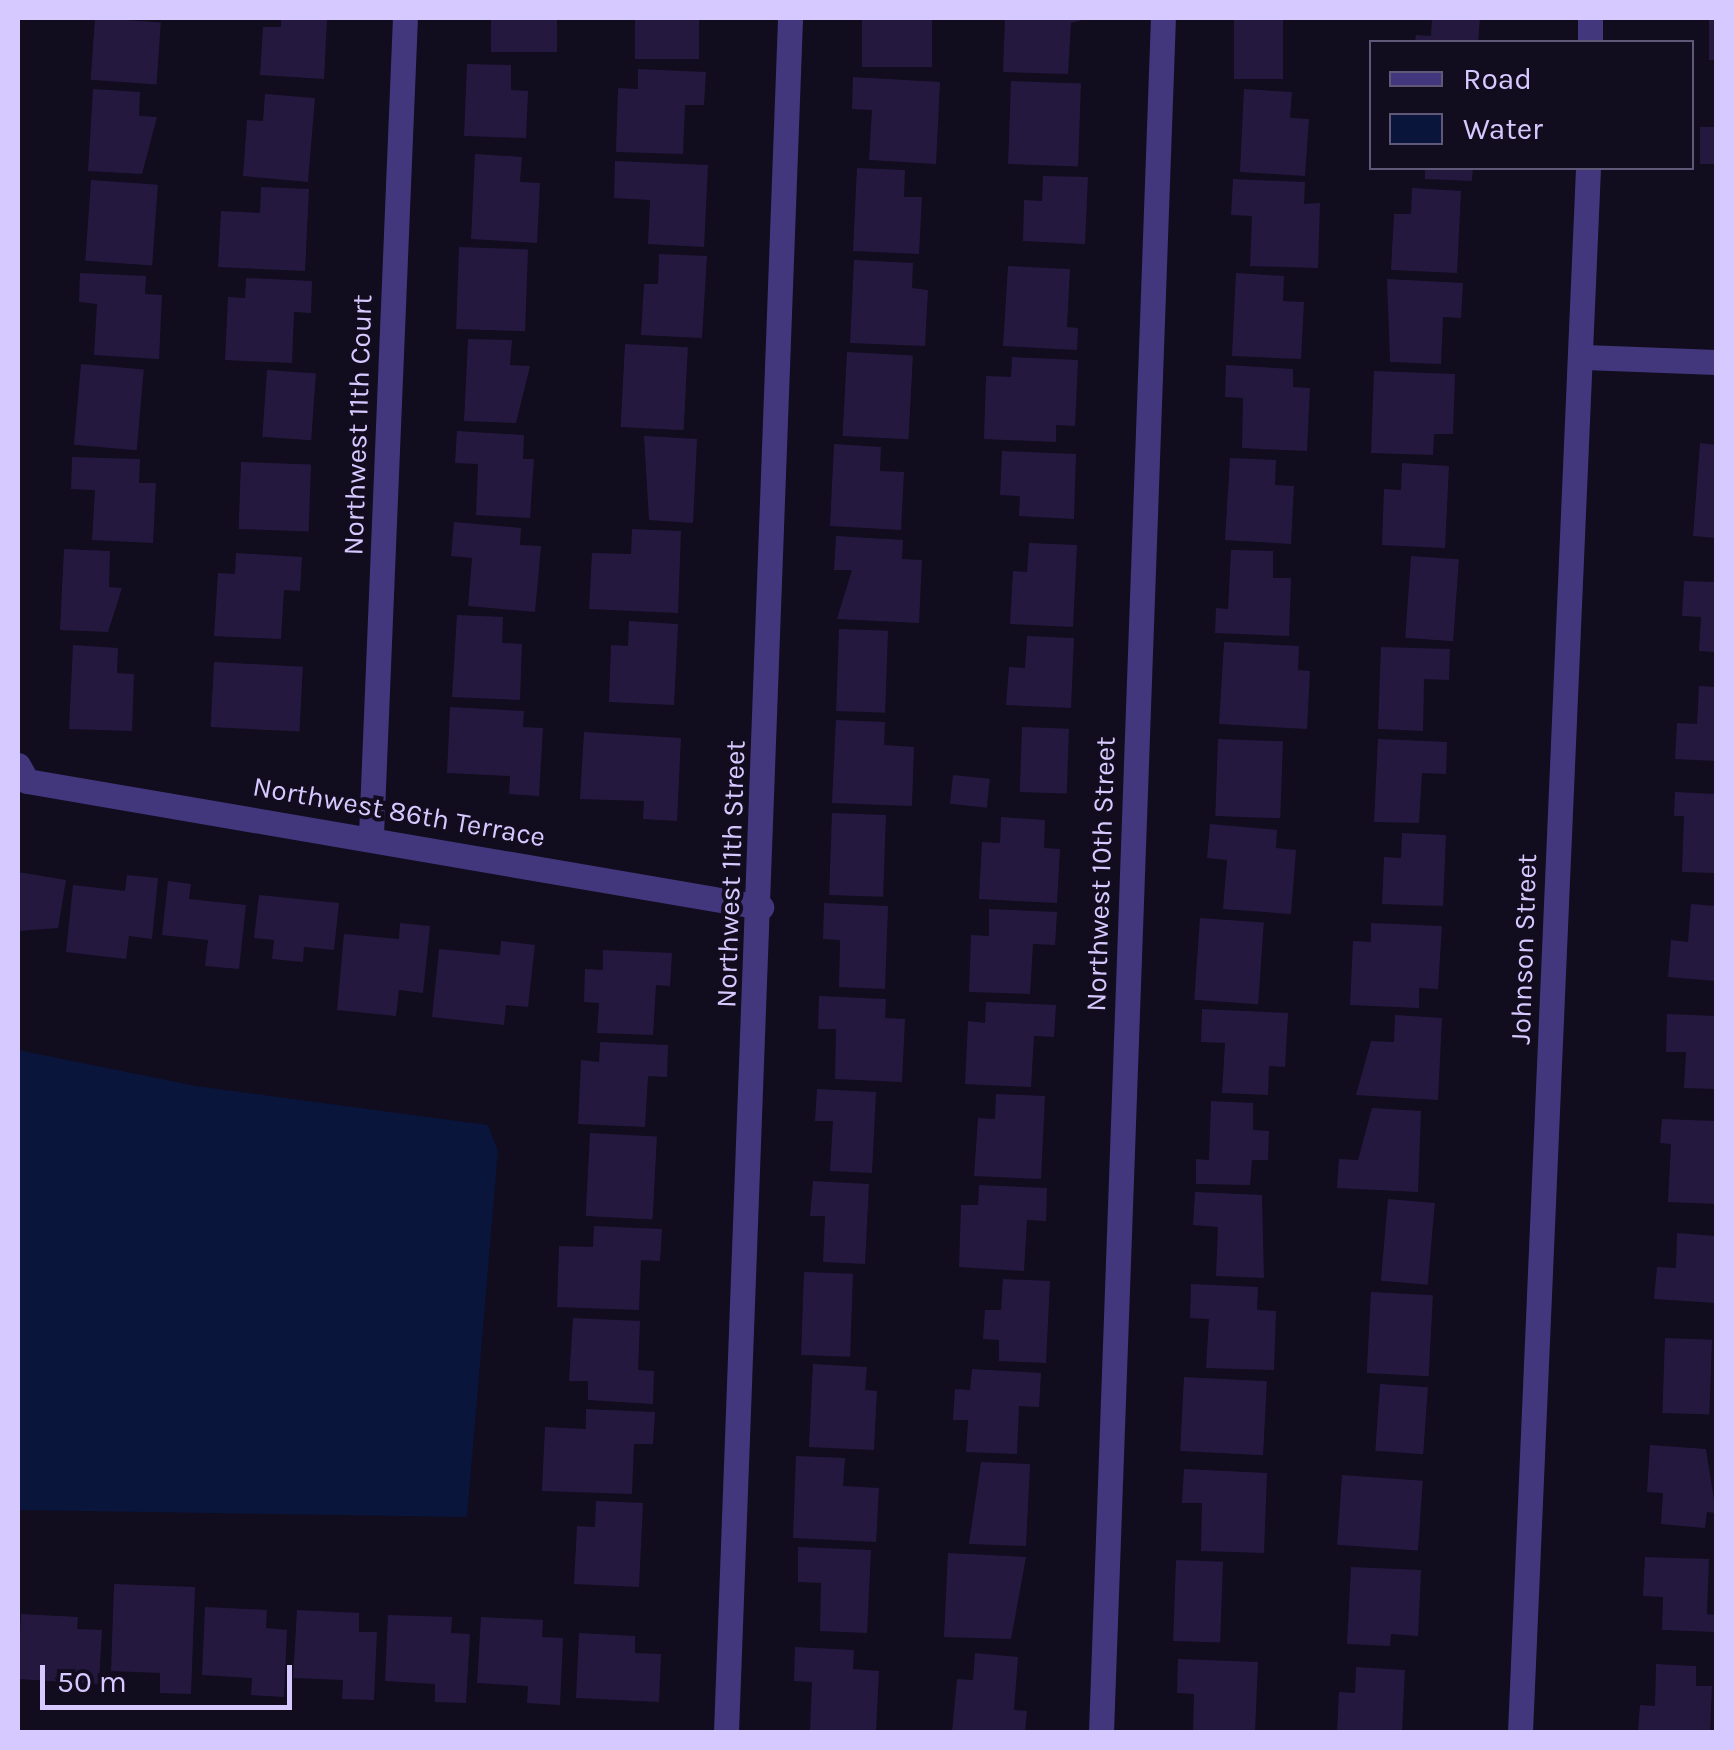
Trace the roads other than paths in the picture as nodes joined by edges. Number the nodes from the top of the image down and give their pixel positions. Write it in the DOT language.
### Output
graph roads {
  1 [pos="405,18"];
  2 [pos="790,18"];
  3 [pos="1163,18"];
  4 [pos="1588,170"];
  5 [pos="1584,357"];
  6 [pos="1716,362"];
  7 [pos="22,773"];
  8 [pos="371,835"];
  9 [pos="760,907"];
  10 [pos="726,1732"];
  11 [pos="1100,1732"];
  12 [pos="1520,1732"];
  1 -- 8 [label="street, Northwest 11th Court"];
  2 -- 9 [label="street, Northwest 11th Street"];
  3 -- 11 [label="street, Northwest 10th Street"];
  4 -- 5 [label="street, Johnson Street"];
  5 -- 6 [label="street"];
  5 -- 12 [label="street, Johnson Street"];
  7 -- 8 [label="street, Northwest 86th Terrace"];
  8 -- 9 [label="street, Northwest 86th Terrace"];
  9 -- 10 [label="street, Northwest 11th Street"];
}
